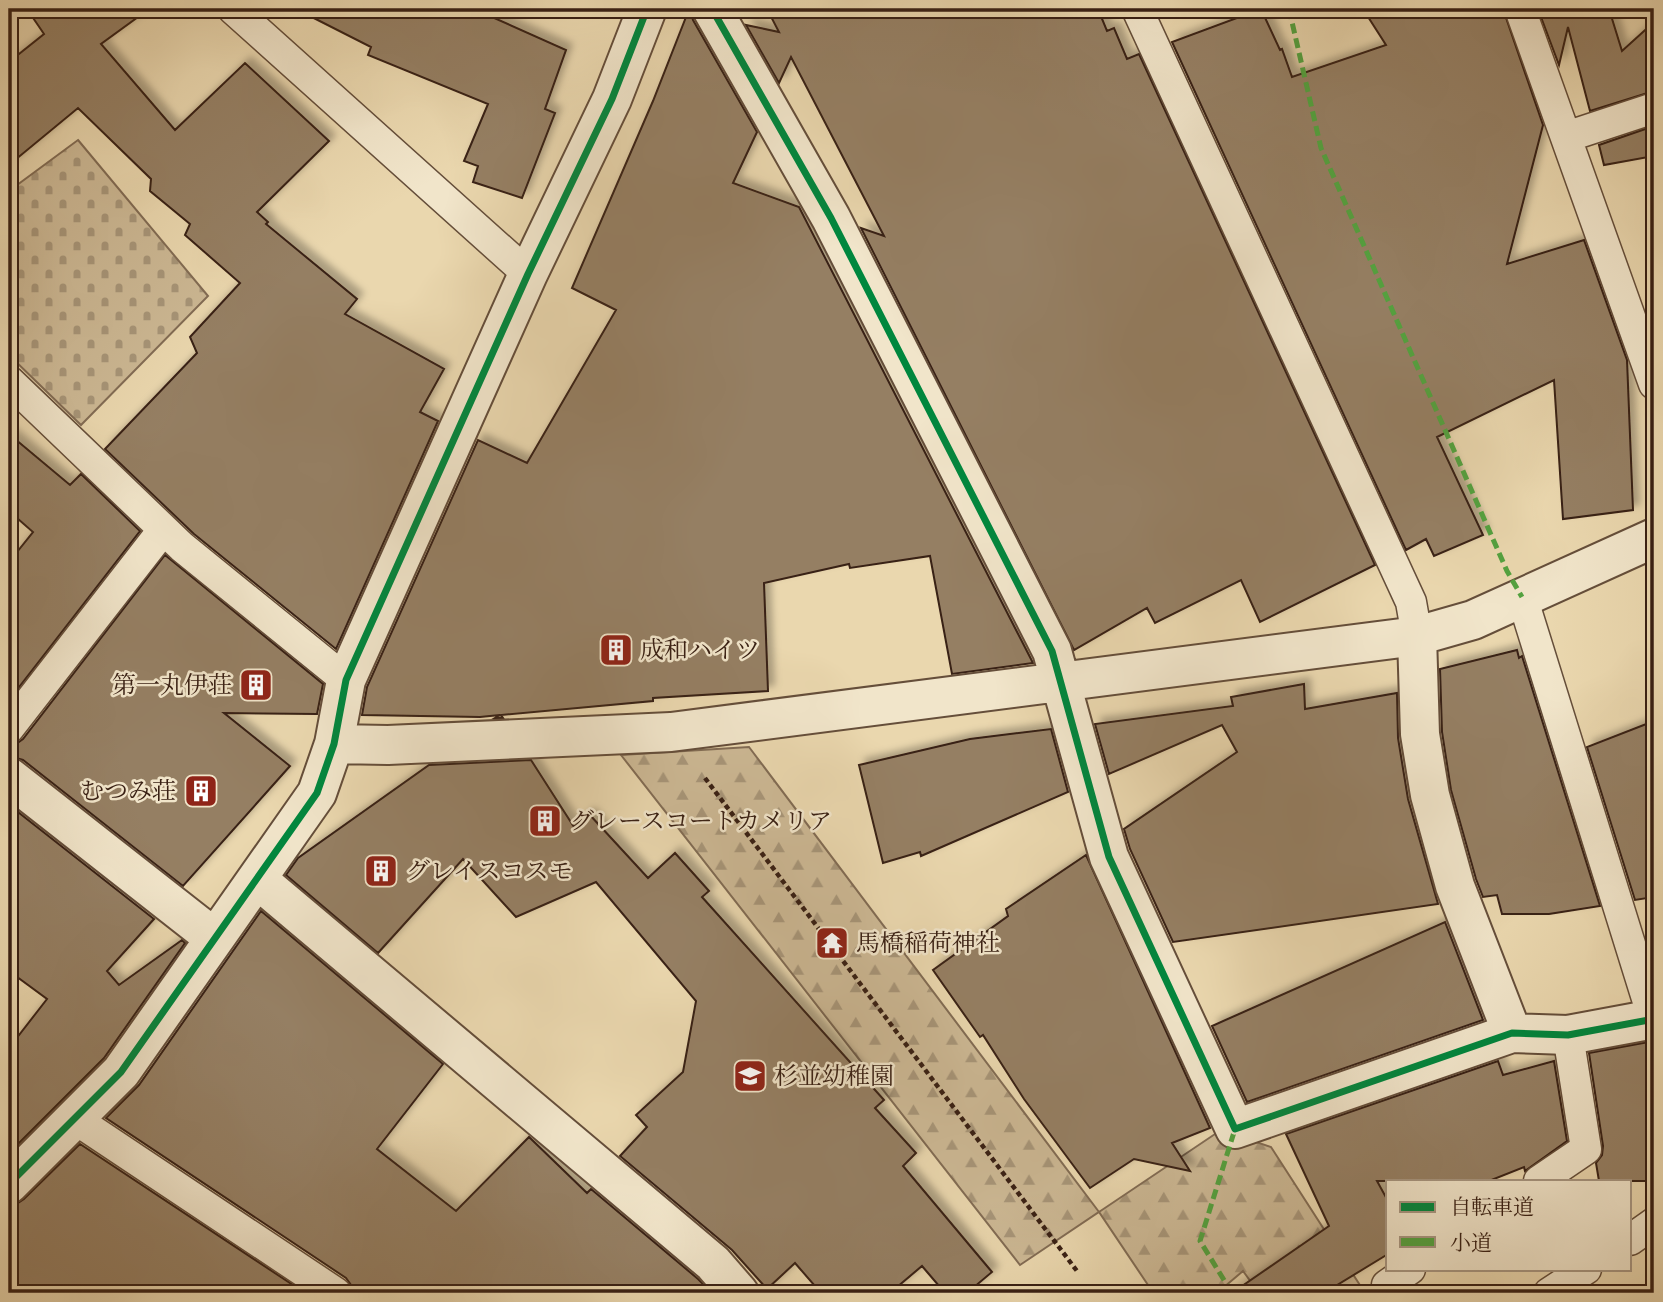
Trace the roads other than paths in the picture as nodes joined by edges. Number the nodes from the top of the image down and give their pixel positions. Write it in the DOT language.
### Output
graph roads {
  1 [pos="233,9"];
  2 [pos="647,9"];
  3 [pos="712,9"];
  4 [pos="1137,9"];
  5 [pos="1520,9"];
  6 [pos="1654,108"];
  7 [pos="1566,137"];
  8 [pos="528,274"];
  9 [pos="9,380"];
  10 [pos="1654,384"];
  11 [pos="163,530"];
  12 [pos="1654,538"];
  13 [pos="1522,597"];
  14 [pos="1416,636"];
  15 [pos="346,680"];
  16 [pos="1060,683"];
  17 [pos="9,728"];
  18 [pos="334,744"];
  19 [pos="9,777"];
  20 [pos="257,879"];
  21 [pos="213,937"];
  22 [pos="1654,1019"];
  23 [pos="1512,1033"];
  24 [pos="1568,1035"];
  25 [pos="75,1119"];
  26 [pos="1540,1180"];
  27 [pos="9,1184"];
  28 [pos="1654,1223"];
  29 [pos="1632,1239"];
  30 [pos="1584,1270"];
  31 [pos="336,1293"];
  32 [pos="738,1293"];
  33 [pos="1549,1293"];
  1 -- 8 [label="lane"];
  2 -- 8 [label="street"];
  3 -- 16 [label="street"];
  4 -- 14 [label="lane"];
  5 -- 7 [label="lane"];
  6 -- 7 [label="lane"];
  7 -- 10 [label="lane"];
  8 -- 15 [label="street"];
  9 -- 11 [label="lane"];
  11 -- 15 [label="lane"];
  11 -- 17 [label="lane"];
  12 -- 13 [label="street"];
  13 -- 14 [label="street"];
  13 -- 22 [label="lane"];
  14 -- 16 [label="street"];
  14 -- 23 [label="street"];
  15 -- 18 [label="street"];
  16 -- 18 [label="street"];
  16 -- 23 [label="street"];
  18 -- 20 [label="street"];
  19 -- 21 [label="street"];
  20 -- 21 [label="street"];
  20 -- 32 [label="street"];
  21 -- 25 [label="street"];
  22 -- 24 [label="street"];
  23 -- 24 [label="street"];
  24 -- 26 [label="lane"];
  25 -- 27 [label="street"];
  25 -- 31 [label="lane"];
  28 -- 29 [label="lane"];
  30 -- 33 [label="lane"];
}
